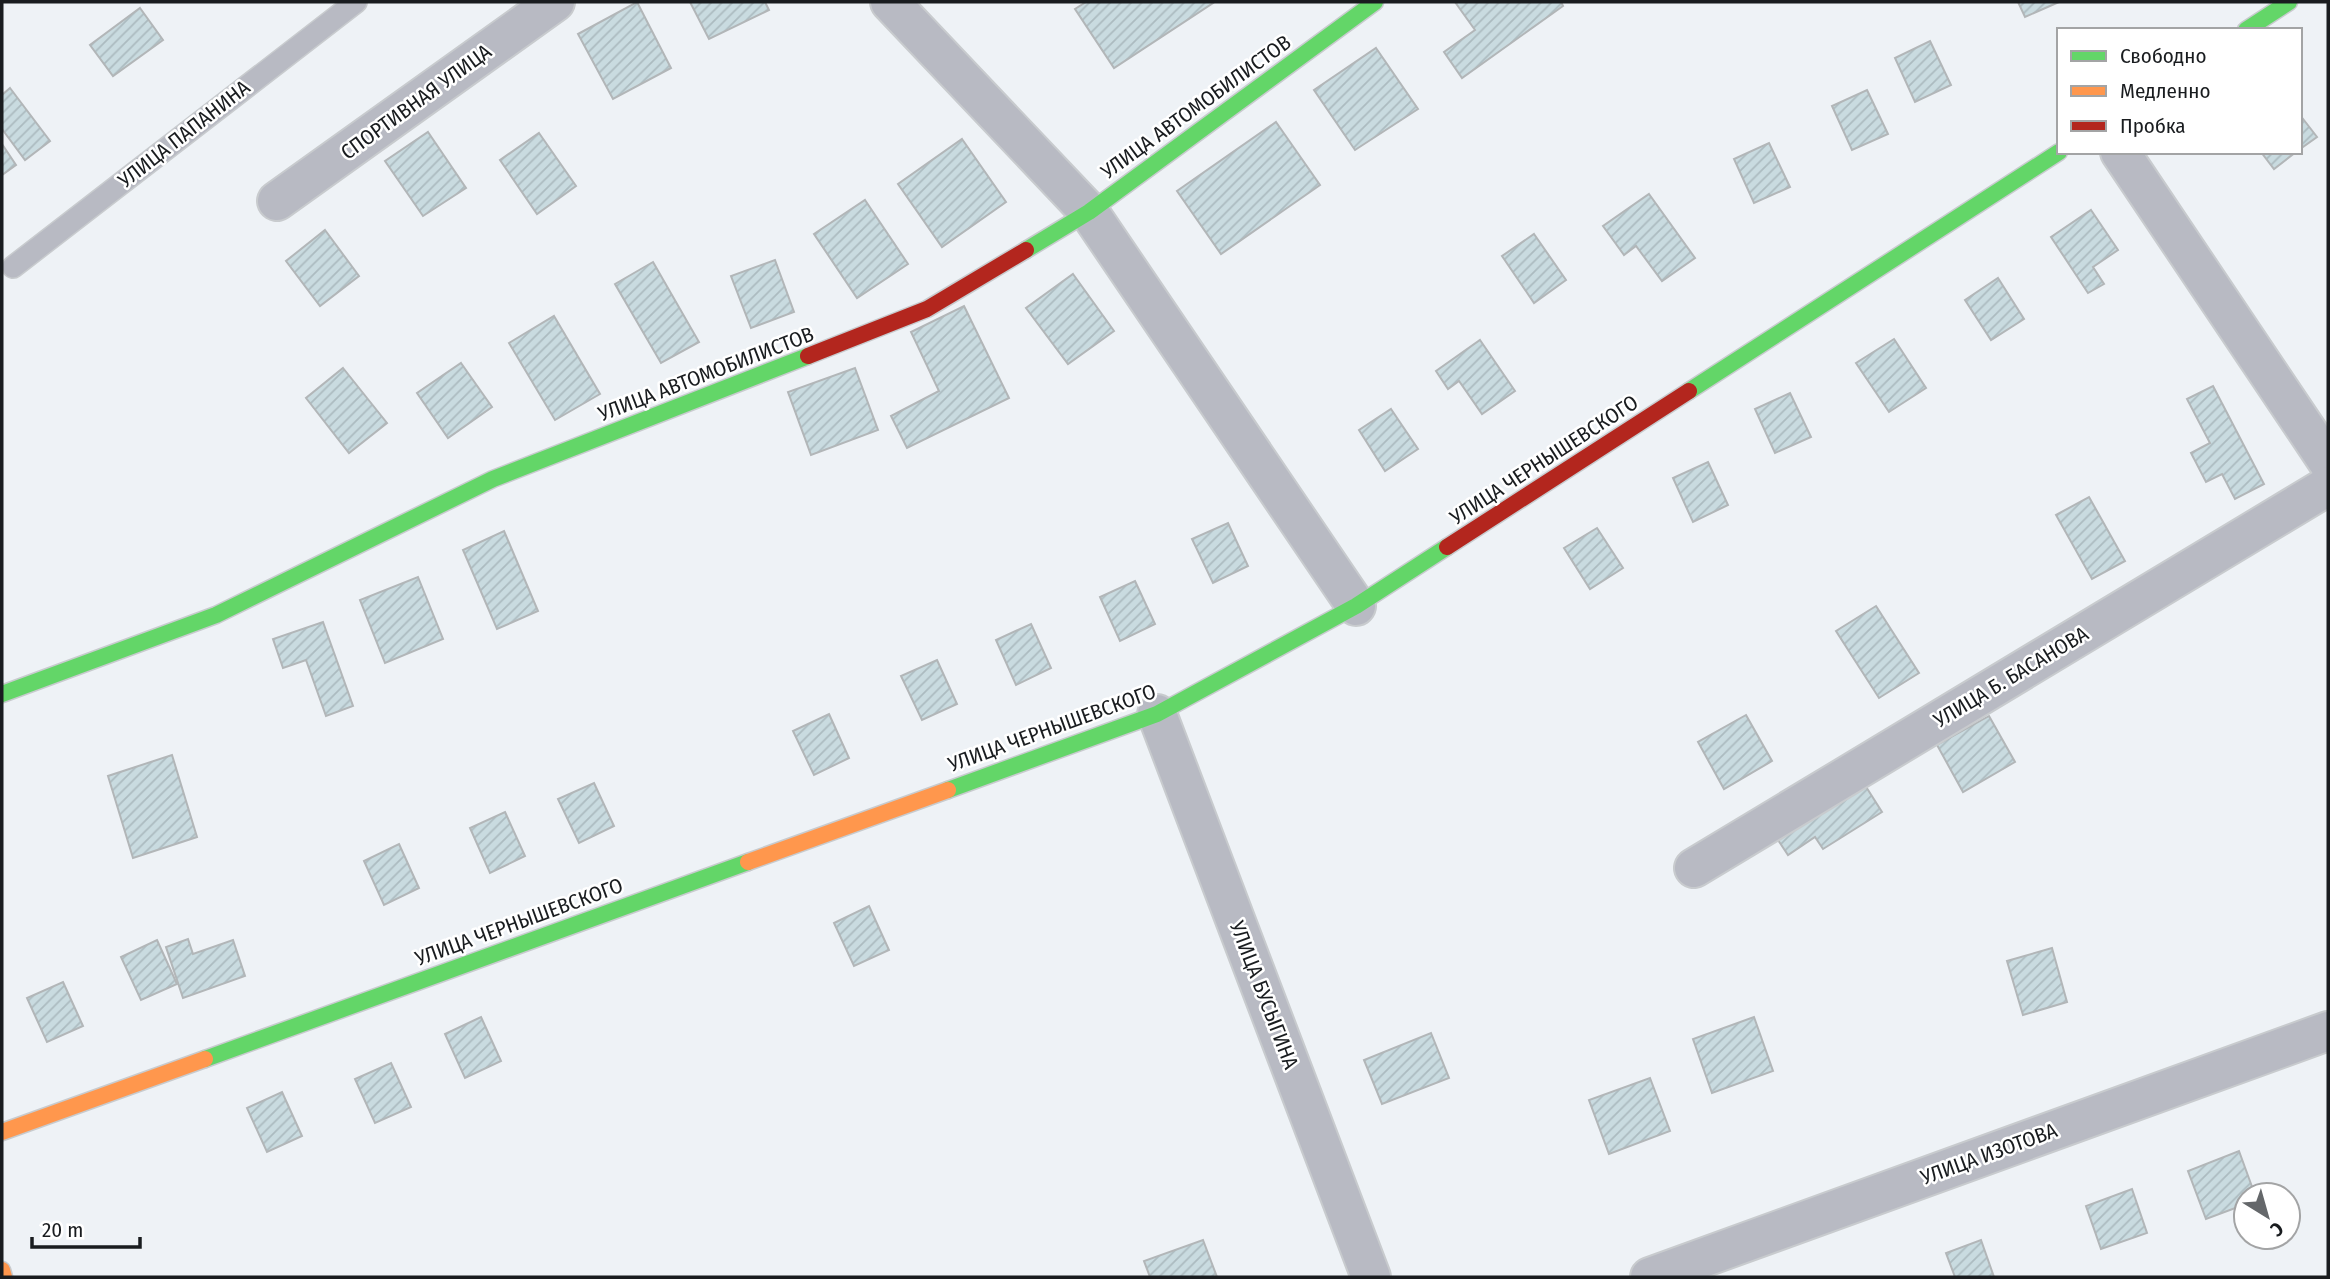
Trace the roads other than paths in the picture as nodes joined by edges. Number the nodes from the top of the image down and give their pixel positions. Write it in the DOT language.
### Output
graph roads {
  1 [pos="356,2"];
  2 [pos="555,2"];
  3 [pos="890,2"];
  4 [pos="1375,2"];
  5 [pos="2289,2"];
  6 [pos="2249,28"];
  7 [pos="2057,153"];
  8 [pos="2121,154"];
  9 [pos="277,201"];
  10 [pos="1089,212"];
  11 [pos="13,267"];
  12 [pos="2328,463"];
  13 [pos="2328,486"];
  14 [pos="1356,606"];
  15 [pos="2,694"];
  16 [pos="1157,714"];
  17 [pos="1694,868"];
  18 [pos="2328,1031"];
  19 [pos="2,1132"];
  20 [pos="2,1270"];
  21 [pos="4,1277"];
  22 [pos="1371,1277"];
  23 [pos="1650,1277"];
  1 -- 11 [label="lane, УЛИЦА ПАПАНИНА"];
  2 -- 9 [label="street, СПОРТИВНАЯ УЛИЦА"];
  3 -- 10 [label="street"];
  4 -- 10 [label="street, УЛИЦА АВТОМОБИЛИСТОВ"];
  5 -- 6 [label="street"];
  7 -- 14 [label="street, УЛИЦА ЧЕРНЫШЕВСКОГО"];
  8 -- 12 [label="street"];
  10 -- 14 [label="street"];
  10 -- 15 [label="street, УЛИЦА АВТОМОБИЛИСТОВ"];
  13 -- 17 [label="street, УЛИЦА Б. БАСАНОВА"];
  14 -- 16 [label="street, УЛИЦА ЧЕРНЫШЕВСКОГО"];
  16 -- 19 [label="street, УЛИЦА ЧЕРНЫШЕВСКОГО"];
  16 -- 22 [label="street, УЛИЦА БУСЫГИНА"];
  18 -- 23 [label="street, УЛИЦА ИЗОТОВА"];
  20 -- 21 [label="street"];
}
